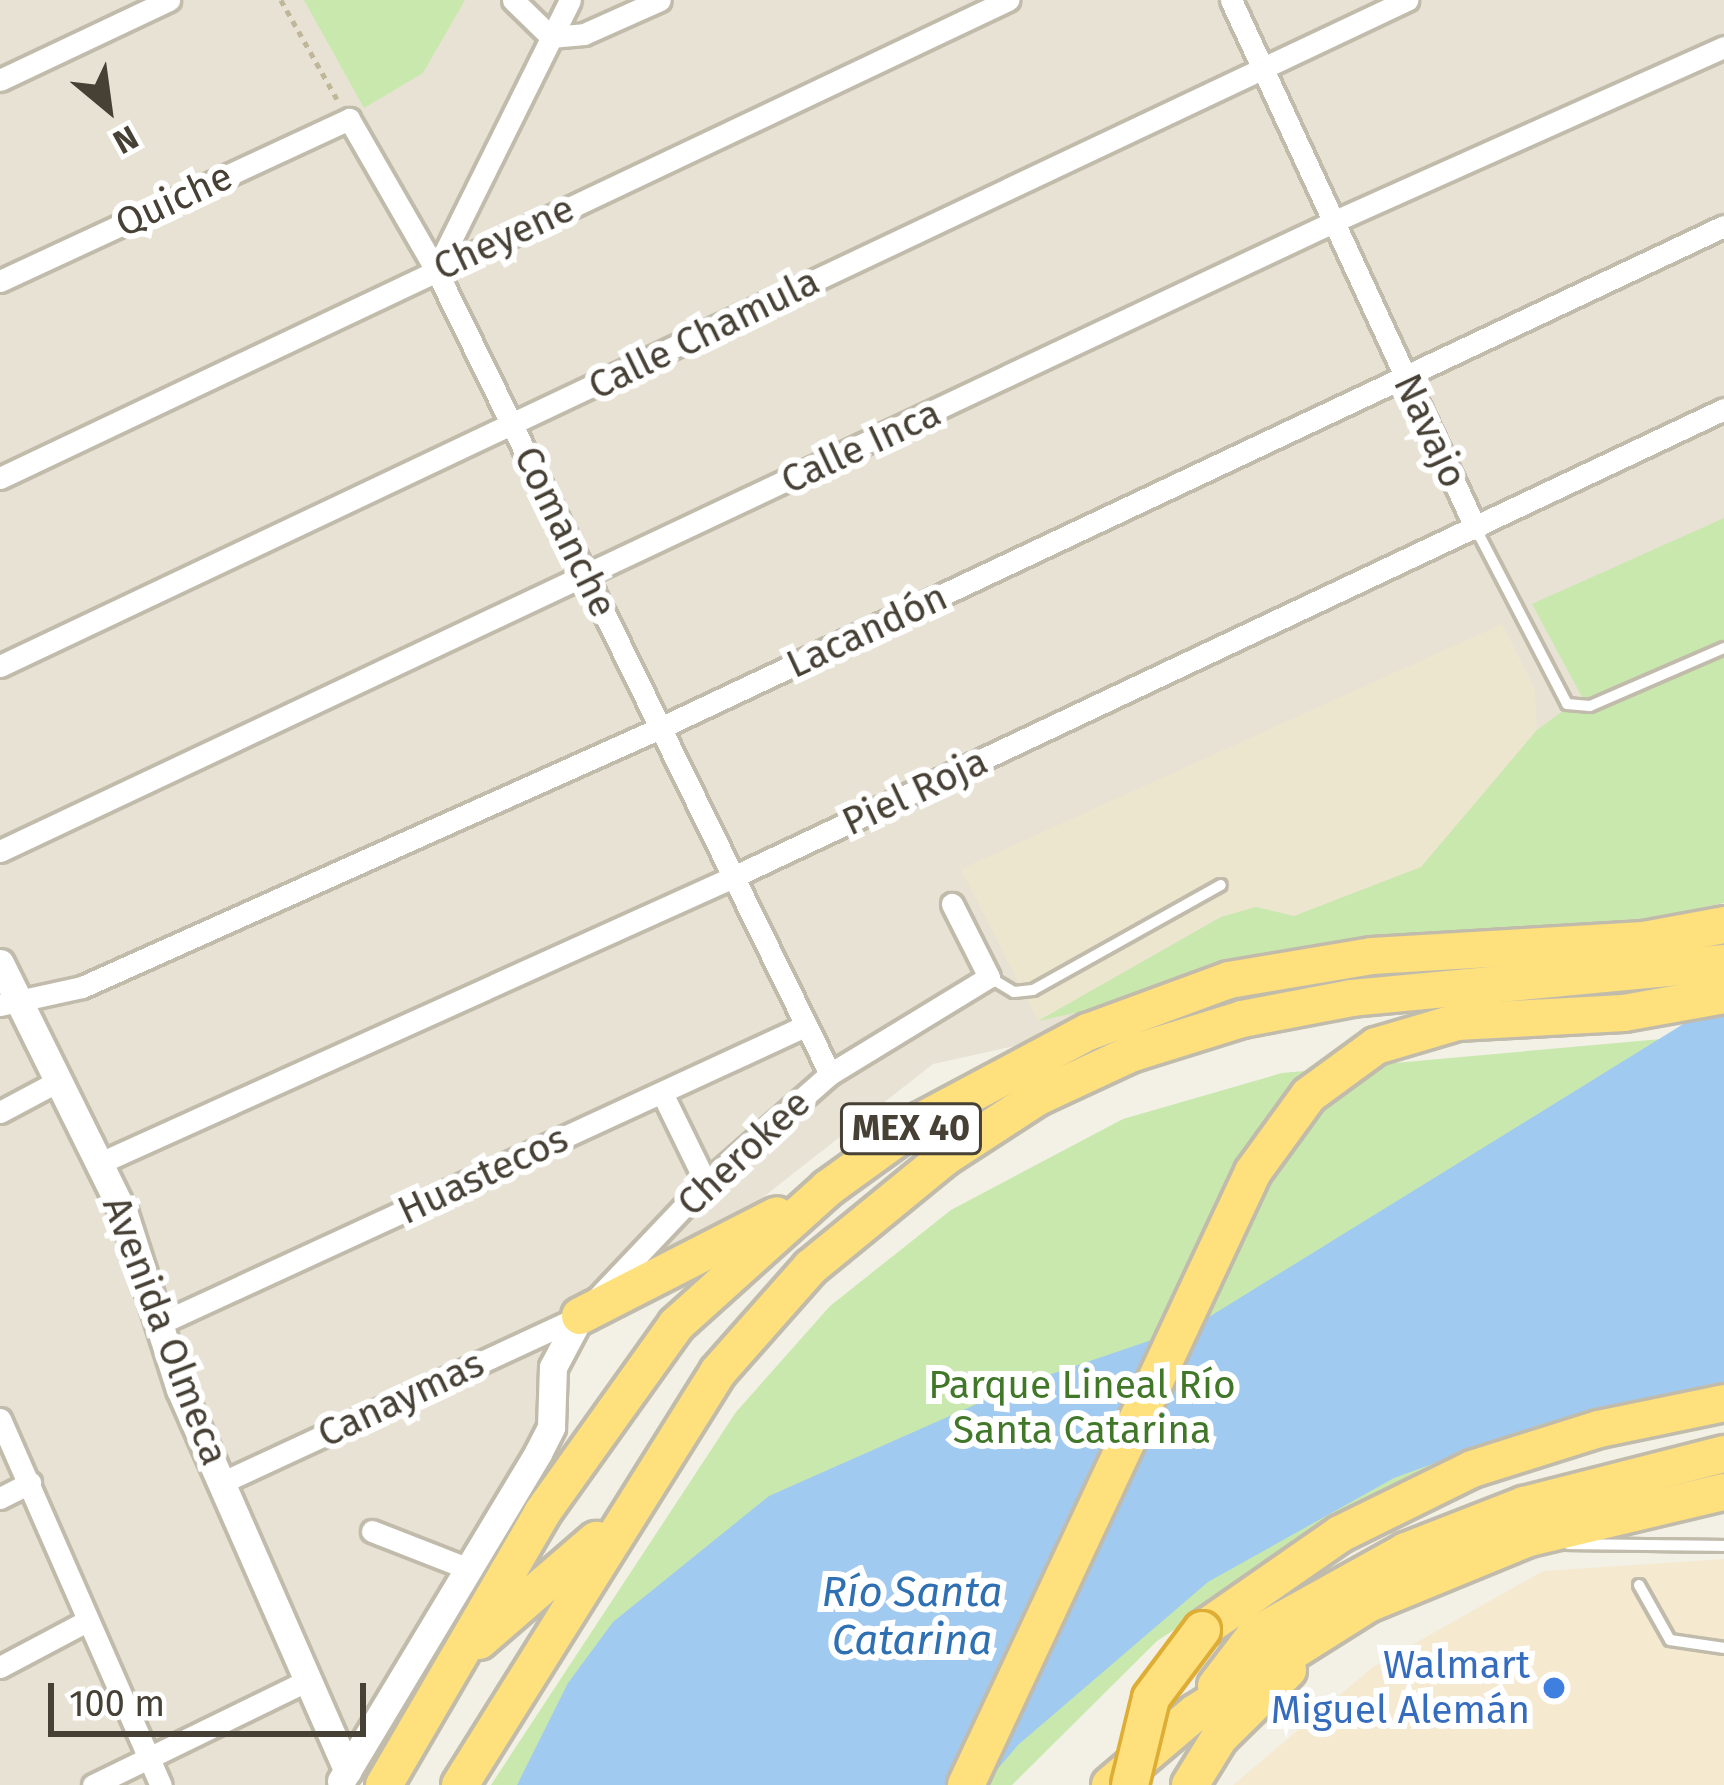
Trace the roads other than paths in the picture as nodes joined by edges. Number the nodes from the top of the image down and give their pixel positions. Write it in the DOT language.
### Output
graph roads {
  1 [pos="169,0"];
  2 [pos="513,0"];
  3 [pos="569,0"];
  4 [pos="660,0"];
  5 [pos="1008,0"];
  6 [pos="1231,0"];
  7 [pos="1407,0"];
  8 [pos="551,37"];
  9 [pos="1724,47"];
  10 [pos="1263,70"];
  11 [pos="0,80"];
  12 [pos="349,119"];
  13 [pos="1335,221"];
  14 [pos="1724,226"];
  15 [pos="436,270"];
  16 [pos="0,280"];
  17 [pos="1405,377"];
  18 [pos="1724,410"];
  19 [pos="514,427"];
  20 [pos="0,478"];
  21 [pos="1476,529"];
  22 [pos="586,577"];
  23 [pos="1724,648"];
  24 [pos="0,666"];
  25 [pos="660,728"];
  26 [pos="0,851"];
  27 [pos="731,878"];
  28 [pos="1221,885"];
  29 [pos="952,904"];
  30 [pos="1724,925"];
  31 [pos="0,963"];
  32 [pos="1724,963"];
  33 [pos="989,976"];
  34 [pos="1724,995"];
  35 [pos="8,1001"];
  36 [pos="805,1026"];
  37 [pos="830,1074"];
  38 [pos="58,1081"];
  39 [pos="662,1093"];
  40 [pos="0,1112"];
  41 [pos="100,1163"];
  42 [pos="706,1183"];
  43 [pos="828,1188"];
  44 [pos="580,1316"];
  45 [pos="161,1323"];
  46 [pos="1724,1403"];
  47 [pos="0,1419"];
  48 [pos="1724,1454"];
  49 [pos="223,1482"];
  50 [pos="30,1483"];
  51 [pos="1724,1492"];
  52 [pos="0,1498"];
  53 [pos="622,1518"];
  54 [pos="372,1531"];
  55 [pos="1529,1538"];
  56 [pos="1724,1546"];
  57 [pos="469,1569"];
  58 [pos="1639,1585"];
  59 [pos="85,1622"];
  60 [pos="1337,1623"];
  61 [pos="1724,1648"];
  62 [pos="457,1660"];
  63 [pos="0,1667"];
  64 [pos="308,1680"];
  65 [pos="1196,1713"];
  66 [pos="149,1757"];
  67 [pos="343,1778"];
  68 [pos="93,1785"];
  69 [pos="161,1785"];
  70 [pos="384,1785"];
  71 [pos="460,1785"];
  72 [pos="966,1785"];
  73 [pos="1110,1785"];
  74 [pos="1130,1785"];
  75 [pos="1190,1785"];
  1 -- 11 [label="street"];
  2 -- 8 [label="street"];
  3 -- 8 [label="street"];
  4 -- 8 [label="street"];
  5 -- 15 [label="street, Cheyene"];
  6 -- 10 [label="street, Navajo"];
  7 -- 10 [label="street, Calle Chamula"];
  8 -- 15 [label="street"];
  9 -- 13 [label="street, Calle Inca"];
  10 -- 13 [label="street, Navajo"];
  10 -- 19 [label="street, Calle Chamula"];
  12 -- 15 [label="street, Comanche"];
  12 -- 16 [label="street, Quiche"];
  13 -- 17 [label="street, Navajo"];
  13 -- 22 [label="street, Calle Inca"];
  14 -- 17 [label="street, Lacandón"];
  15 -- 19 [label="street, Comanche"];
  15 -- 20 [label="street, Cheyene"];
  17 -- 21 [label="street, Navajo"];
  17 -- 25 [label="street, Lacandón"];
  18 -- 21 [label="street, Piel Roja"];
  19 -- 22 [label="street, Comanche"];
  19 -- 24 [label="street, Calle Chamula"];
  21 -- 23 [label="lane, Navajo"];
  21 -- 27 [label="street, Piel Roja"];
  22 -- 25 [label="street, Comanche"];
  22 -- 26 [label="street, Calle Inca"];
  25 -- 27 [label="street, Comanche"];
  25 -- 35 [label="street, Lacandón"];
  27 -- 36 [label="street, Comanche"];
  27 -- 41 [label="street, Piel Roja"];
  28 -- 33 [label="lane"];
  29 -- 33 [label="street"];
  30 -- 43 [label="highway, MEX 40"];
  31 -- 35 [label="street, Avenida Olmeca"];
  32 -- 53 [label="highway, MEX 40"];
  33 -- 37 [label="street, Cherokee"];
  34 -- 72 [label="highway"];
  35 -- 38 [label="street, Avenida Olmeca"];
  36 -- 37 [label="street, Comanche"];
  36 -- 39 [label="street, Huastecos"];
  37 -- 42 [label="street, Cherokee"];
  38 -- 40 [label="street"];
  38 -- 41 [label="street, Avenida Olmeca"];
  39 -- 42 [label="street"];
  39 -- 45 [label="street, Huastecos"];
  41 -- 45 [label="street, Avenida Olmeca"];
  42 -- 44 [label="street, Cherokee"];
  43 -- 44 [label="highway"];
  43 -- 62 [label="highway, MEX 40"];
  44 -- 49 [label="street, Canaymas"];
  44 -- 57 [label="street"];
  45 -- 49 [label="street, Avenida Olmeca"];
  46 -- 74 [label="highway, bridge"];
  47 -- 50 [label="street"];
  48 -- 65 [label="highway"];
  49 -- 64 [label="street, Avenida Olmeca"];
  50 -- 52 [label="street"];
  50 -- 59 [label="street"];
  51 -- 55 [label="highway"];
  53 -- 62 [label="highway"];
  53 -- 71 [label="highway, MEX 40"];
  54 -- 57 [label="street"];
  55 -- 56 [label="lane"];
  55 -- 60 [label="highway"];
  57 -- 67 [label="street"];
  58 -- 61 [label="lane"];
  59 -- 63 [label="street"];
  59 -- 66 [label="street"];
  60 -- 65 [label="highway"];
  60 -- 75 [label="highway"];
  62 -- 70 [label="highway, MEX 40"];
  64 -- 66 [label="street"];
  64 -- 67 [label="street, Avenida Olmeca"];
  65 -- 73 [label="highway"];
  66 -- 68 [label="street"];
  66 -- 69 [label="street"];
}
